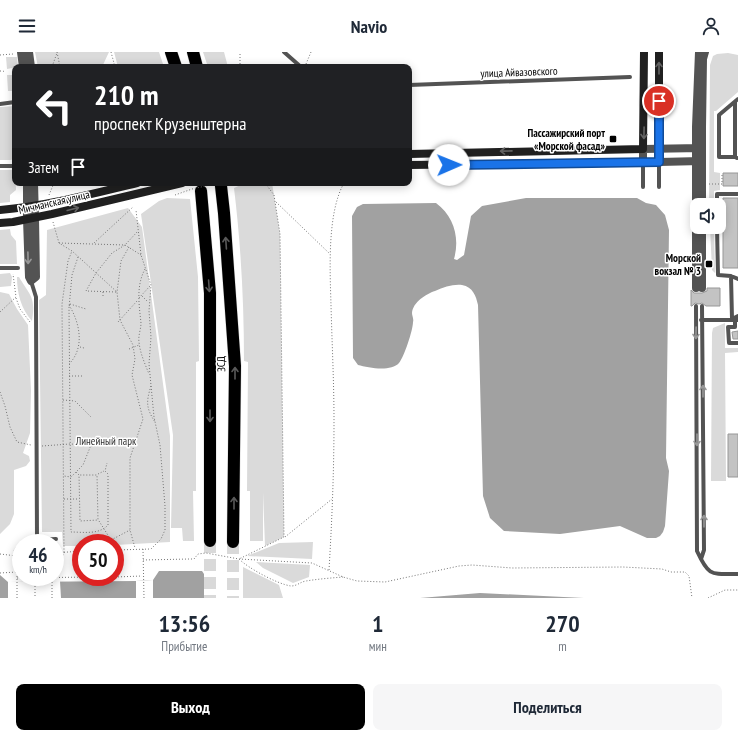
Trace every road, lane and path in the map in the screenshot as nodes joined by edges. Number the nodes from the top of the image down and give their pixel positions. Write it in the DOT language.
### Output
graph roads {
  1 [pos="24,52"];
  2 [pos="57,52"];
  3 [pos="111,52"];
  4 [pos="171,52"];
  5 [pos="193,52"];
  6 [pos="240,52"];
  7 [pos="284,52"];
  8 [pos="312,52"];
  9 [pos="644,52"];
  10 [pos="660,52"];
  11 [pos="699,52"];
  12 [pos="705,52"];
  13 [pos="0,55"];
  14 [pos="23,64"];
  15 [pos="30,64"];
  16 [pos="53,64"];
  17 [pos="59,64"];
  18 [pos="114,64"];
  19 [pos="175,64"];
  20 [pos="196,64"];
  21 [pos="240,64"];
  22 [pos="298,64"];
  23 [pos="306,64"];
  24 [pos="0,71"];
  25 [pos="5,72"];
  26 [pos="630,77"];
  27 [pos="412,85"];
  28 [pos="737,100"];
  29 [pos="12,102"];
  30 [pos="0,104"];
  31 [pos="699,148"];
  32 [pos="643,149"];
  33 [pos="659,149"];
  34 [pos="412,154"];
  35 [pos="737,158"];
  36 [pos="699,161"];
  37 [pos="643,162"];
  38 [pos="659,162"];
  39 [pos="412,165"];
  40 [pos="0,166"];
  41 [pos="12,166"];
  42 [pos="723,174"];
  43 [pos="707,184"];
  44 [pos="28,186"];
  45 [pos="34,186"];
  46 [pos="53,186"];
  47 [pos="124,186"];
  48 [pos="170,186"];
  49 [pos="213,186"];
  50 [pos="220,186"];
  51 [pos="267,186"];
  52 [pos="342,186"];
  53 [pos="643,187"];
  54 [pos="660,187"];
  55 [pos="201,191"];
  56 [pos="738,194"];
  57 [pos="175,195"];
  58 [pos="48,196"];
  59 [pos="699,198"];
  60 [pos="702,198"];
  61 [pos="717,198"];
  62 [pos="276,202"];
  63 [pos="31,207"];
  64 [pos="133,207"];
  65 [pos="0,210"];
  66 [pos="136,210"];
  67 [pos="31,219"];
  68 [pos="53,222"];
  69 [pos="0,223"];
  70 [pos="138,230"];
  71 [pos="699,234"];
  72 [pos="702,234"];
  73 [pos="717,234"];
  74 [pos="59,243"];
  75 [pos="94,243"];
  76 [pos="125,245"];
  77 [pos="129,247"];
  78 [pos="72,251"];
  79 [pos="331,254"];
  80 [pos="141,255"];
  81 [pos="78,257"];
  82 [pos="0,268"];
  83 [pos="18,268"];
  84 [pos="145,268"];
  85 [pos="13,272"];
  86 [pos="96,273"];
  87 [pos="732,276"];
  88 [pos="738,279"];
  89 [pos="31,281"];
  90 [pos="150,285"];
  91 [pos="103,292"];
  92 [pos="117,292"];
  93 [pos="103,296"];
  94 [pos="141,296"];
  95 [pos="16,297"];
  96 [pos="138,300"];
  97 [pos="150,302"];
  98 [pos="69,304"];
  99 [pos="696,306"];
  100 [pos="702,306"];
  101 [pos="86,309"];
  102 [pos="0,312"];
  103 [pos="736,319"];
  104 [pos="120,320"];
  105 [pos="697,320"];
  106 [pos="702,320"];
  107 [pos="118,322"];
  108 [pos="36,323"];
  109 [pos="738,343"];
  110 [pos="140,345"];
  111 [pos="79,347"];
  112 [pos="84,348"];
  113 [pos="134,348"];
  114 [pos="129,349"];
  115 [pos="69,365"];
  116 [pos="132,375"];
  117 [pos="150,375"];
  118 [pos="69,376"];
  119 [pos="84,376"];
  120 [pos="129,376"];
  121 [pos="151,386"];
  122 [pos="0,392"];
  123 [pos="63,400"];
  124 [pos="69,400"];
  125 [pos="91,417"];
  126 [pos="156,423"];
  127 [pos="134,440"];
  128 [pos="136,442"];
  129 [pos="70,444"];
  130 [pos="64,445"];
  131 [pos="36,447"];
  132 [pos="107,463"];
  133 [pos="105,471"];
  134 [pos="76,472"];
  135 [pos="79,475"];
  136 [pos="97,475"];
  137 [pos="64,476"];
  138 [pos="71,477"];
  139 [pos="64,499"];
  140 [pos="70,499"];
  141 [pos="79,499"];
  142 [pos="333,499"];
  143 [pos="98,520"];
  144 [pos="104,529"];
  145 [pos="124,529"];
  146 [pos="130,530"];
  147 [pos="125,533"];
  148 [pos="37,534"];
  149 [pos="64,534"];
  150 [pos="107,534"];
  151 [pos="284,537"];
  152 [pos="210,541"];
  153 [pos="233,542"];
  154 [pos="136,549"];
  155 [pos="143,549"];
  156 [pos="124,550"];
  157 [pos="64,551"];
  158 [pos="72,551"];
  159 [pos="0,554"];
  160 [pos="12,555"];
  161 [pos="238,558"];
  162 [pos="701,559"];
  163 [pos="143,560"];
  164 [pos="329,570"];
  165 [pos="12,572"];
  166 [pos="0,573"];
  167 [pos="738,574"];
  168 [pos="143,576"];
  169 [pos="124,577"];
  170 [pos="343,577"];
  171 [pos="17,586"];
  172 [pos="35,586"];
  173 [pos="52,586"];
  174 [pos="738,590"];
  175 [pos="17,598"];
  176 [pos="35,598"];
  177 [pos="52,598"];
  178 [pos="144,598"];
  179 [pos="692,598"];
  180 [pos="708,598"];
  1 -- 13 [label="path"];
  1 -- 14 [label="street"];
  1 -- 15 [label="street"];
  2 -- 16 [label="path"];
  2 -- 17 [label="path"];
  3 -- 18 [label="path"];
  4 -- 19 [label="highway"];
  5 -- 20 [label="highway"];
  6 -- 21 [label="path"];
  7 -- 22 [label="lane"];
  8 -- 23 [label="path"];
  9 -- 32 [label="main road, one-way"];
  33 -- 10 [label="main road, one-way"];
  11 -- 31 [label="street"];
  12 -- 31 [label="street"];
  24 -- 25 [label="path"];
  26 -- 27 [label="lane, улица Айвазовского"];
  28 -- 35 [label="lane"];
  28 -- 35 [label="lane"];
  29 -- 30 [label="lane"];
  31 -- 33 [label="street"];
  31 -- 36 [label="street"];
  32 -- 33 [label="street"];
  32 -- 34 [label="main road, one-way"];
  32 -- 37 [label="street"];
  33 -- 38 [label="main road"];
  36 -- 38 [label="street"];
  36 -- 59 [label="street"];
  36 -- 60 [label="street"];
  37 -- 38 [label="main road"];
  37 -- 39 [label="main road"];
  37 -- 53 [label="lane"];
  38 -- 54 [label="lane"];
  40 -- 41 [label="lane"];
  42 -- 43 [label="path"];
  44 -- 63 [label="street"];
  45 -- 63 [label="street"];
  46 -- 58 [label="path"];
  47 -- 63 [label="main road, Мичманская улица"];
  67 -- 48 [label="main road, Мичманская улица, one-way"];
  49 -- 57 [label="path, bridge"];
  153 -- 50 [label="highway, ЗСД, one-way"];
  51 -- 62 [label="path"];
  52 -- 79 [label="path"];
  55 -- 152 [label="highway, ЗСД, one-way"];
  56 -- 61 [label="lane"];
  62 -- 79 [label="path"];
  62 -- 151 [label="path"];
  63 -- 65 [label="main road, Мичманская улица"];
  63 -- 67 [label="street"];
  64 -- 75 [label="path"];
  66 -- 70 [label="path"];
  67 -- 69 [label="main road, Мичманская улица"];
  67 -- 89 [label="street"];
  68 -- 74 [label="path"];
  70 -- 76 [label="path"];
  70 -- 80 [label="path"];
  71 -- 72 [label="street"];
  73 -- 87 [label="lane"];
  74 -- 75 [label="path"];
  74 -- 78 [label="path"];
  75 -- 76 [label="path"];
  76 -- 77 [label="path"];
  76 -- 86 [label="path"];
  77 -- 80 [label="path"];
  77 -- 92 [label="path"];
  78 -- 81 [label="path"];
  78 -- 123 [label="path"];
  79 -- 142 [label="path"];
  80 -- 84 [label="path"];
  81 -- 86 [label="path"];
  81 -- 98 [label="path"];
  82 -- 83 [label="lane"];
  84 -- 90 [label="path"];
  84 -- 96 [label="path"];
  85 -- 95 [label="path"];
  86 -- 91 [label="path"];
  86 -- 92 [label="path"];
  87 -- 88 [label="lane"];
  87 -- 103 [label="lane"];
  89 -- 108 [label="lane"];
  90 -- 94 [label="path"];
  90 -- 97 [label="path"];
  91 -- 92 [label="path"];
  91 -- 93 [label="path"];
  92 -- 104 [label="path"];
  94 -- 96 [label="path"];
  94 -- 97 [label="path"];
  95 -- 102 [label="path"];
  95 -- 108 [label="path"];
  96 -- 104 [label="path"];
  96 -- 110 [label="path"];
  97 -- 117 [label="path"];
  98 -- 101 [label="path"];
  98 -- 111 [label="path"];
  98 -- 115 [label="path"];
  99 -- 105 [label="lane"];
  100 -- 106 [label="lane"];
  103 -- 106 [label="lane"];
  103 -- 109 [label="lane"];
  104 -- 107 [label="path"];
  104 -- 113 [label="path"];
  105 -- 106 [label="lane"];
  105 -- 162 [label="lane, one-way"];
  162 -- 106 [label="lane, one-way"];
  108 -- 131 [label="lane"];
  110 -- 113 [label="path"];
  110 -- 117 [label="path"];
  111 -- 112 [label="path"];
  111 -- 115 [label="path"];
  113 -- 114 [label="path"];
  113 -- 116 [label="path"];
  115 -- 118 [label="path"];
  116 -- 120 [label="path"];
  116 -- 128 [label="path"];
  117 -- 121 [label="path"];
  118 -- 119 [label="path"];
  118 -- 124 [label="path"];
  121 -- 126 [label="path"];
  121 -- 126 [label="path"];
  122 -- 131 [label="path"];
  123 -- 124 [label="path"];
  123 -- 130 [label="path"];
  124 -- 125 [label="path"];
  124 -- 129 [label="path"];
  126 -- 155 [label="path"];
  127 -- 128 [label="path"];
  128 -- 146 [label="path"];
  129 -- 130 [label="path"];
  129 -- 134 [label="path"];
  129 -- 138 [label="path"];
  130 -- 131 [label="path"];
  130 -- 137 [label="path"];
  131 -- 148 [label="lane"];
  132 -- 133 [label="path"];
  133 -- 136 [label="path"];
  133 -- 144 [label="path"];
  134 -- 135 [label="path"];
  134 -- 138 [label="path"];
  135 -- 136 [label="path"];
  135 -- 141 [label="path"];
  136 -- 143 [label="path"];
  137 -- 138 [label="path"];
  137 -- 139 [label="path"];
  138 -- 140 [label="path"];
  139 -- 140 [label="path"];
  139 -- 149 [label="path"];
  140 -- 141 [label="path"];
  140 -- 144 [label="path"];
  141 -- 143 [label="path"];
  142 -- 151 [label="path"];
  142 -- 164 [label="path"];
  143 -- 144 [label="path"];
  144 -- 150 [label="path"];
  145 -- 147 [label="path"];
  146 -- 147 [label="path"];
  146 -- 154 [label="path"];
  151 -- 161 [label="path"];
  154 -- 155 [label="path"];
  154 -- 156 [label="path"];
  155 -- 163 [label="path"];
  157 -- 158 [label="path"];
  159 -- 160 [label="path"];
  161 -- 163 [label="path"];
  161 -- 164 [label="path"];
  161 -- 170 [label="path"];
  162 -- 167 [label="lane"];
  163 -- 168 [label="path"];
  164 -- 170 [label="path"];
  165 -- 166 [label="path"];
  168 -- 169 [label="path"];
  168 -- 178 [label="path"];
  170 -- 179 [label="path"];
  171 -- 175 [label="path"];
  172 -- 176 [label="path"];
  173 -- 177 [label="path"];
  174 -- 180 [label="path"];
}
